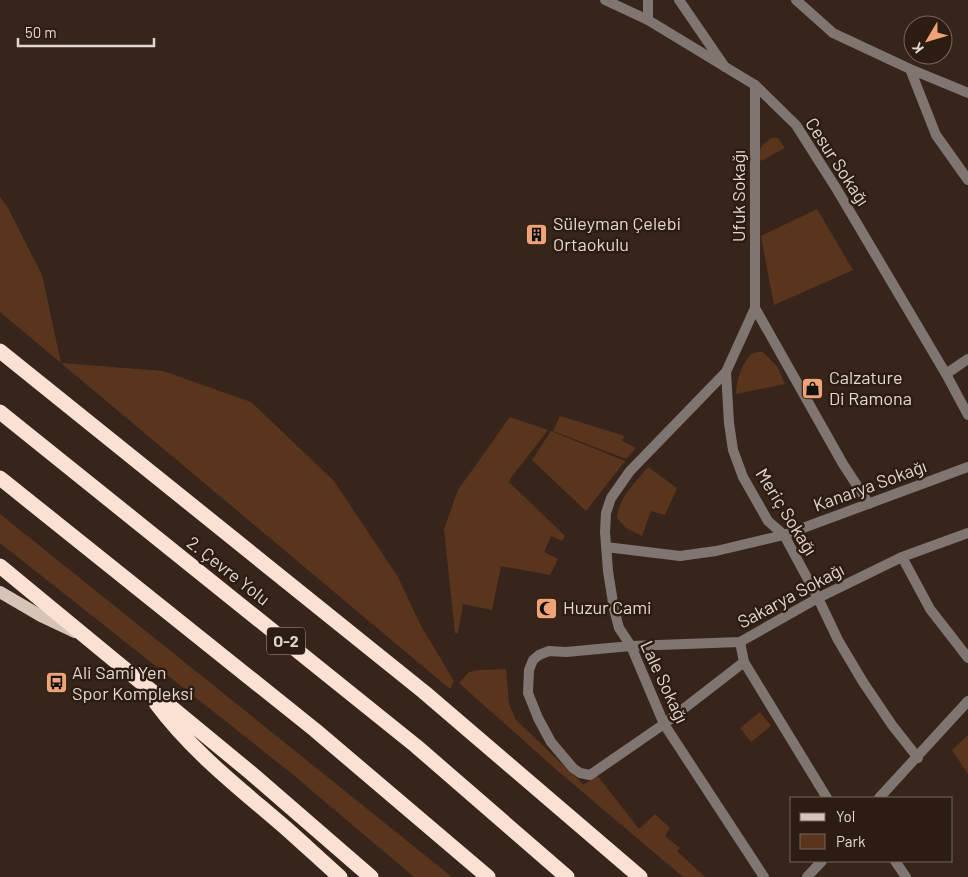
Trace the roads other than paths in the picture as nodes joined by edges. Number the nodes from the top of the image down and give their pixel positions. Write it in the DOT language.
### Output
graph roads {
  1 [pos="605,0"];
  2 [pos="648,0"];
  3 [pos="679,0"];
  4 [pos="796,0"];
  5 [pos="648,20"];
  6 [pos="725,66"];
  7 [pos="910,70"];
  8 [pos="755,85"];
  9 [pos="968,93"];
  10 [pos="968,180"];
  11 [pos="755,308"];
  12 [pos="0,351"];
  13 [pos="968,359"];
  14 [pos="726,372"];
  15 [pos="946,374"];
  16 [pos="0,412"];
  17 [pos="968,414"];
  18 [pos="968,467"];
  19 [pos="0,478"];
  20 [pos="869,504"];
  21 [pos="968,533"];
  22 [pos="784,535"];
  23 [pos="606,547"];
  24 [pos="902,557"];
  25 [pos="0,566"];
  26 [pos="0,592"];
  27 [pos="818,598"];
  28 [pos="85,637"];
  29 [pos="740,642"];
  30 [pos="631,646"];
  31 [pos="968,658"];
  32 [pos="744,662"];
  33 [pos="140,682"];
  34 [pos="968,701"];
  35 [pos="664,724"];
  36 [pos="918,758"];
  37 [pos="826,797"];
  38 [pos="880,797"];
  39 [pos="821,862"];
  40 [pos="896,862"];
  41 [pos="340,877"];
  42 [pos="371,877"];
  43 [pos="488,877"];
  44 [pos="567,877"];
  45 [pos="640,877"];
  46 [pos="764,877"];
  47 [pos="808,877"];
  48 [pos="906,877"];
  1 -- 5 [label="street, Cesur Sokağı"];
  2 -- 5 [label="street"];
  3 -- 6 [label="street"];
  4 -- 7 [label="street"];
  5 -- 6 [label="street, Cesur Sokağı"];
  6 -- 8 [label="street, Cesur Sokağı"];
  7 -- 9 [label="street"];
  7 -- 10 [label="street"];
  8 -- 11 [label="street, Ufuk Sokağı"];
  8 -- 15 [label="street, Cesur Sokağı"];
  11 -- 14 [label="street, Ufuk Sokağı"];
  11 -- 20 [label="street, Ufuk Sokağı"];
  12 -- 45 [label="highway"];
  13 -- 15 [label="street"];
  14 -- 22 [label="street, Meriç Sokağı"];
  14 -- 23 [label="street, Lale Sokağı"];
  15 -- 17 [label="street, Cesur Sokağı"];
  16 -- 44 [label="highway, 2. Çevre Yolu / O-2"];
  18 -- 20 [label="street, Kanarya Sokağı"];
  19 -- 43 [label="highway"];
  20 -- 22 [label="street, Kanarya Sokağı"];
  21 -- 24 [label="street, Sakarya Sokağı"];
  22 -- 23 [label="street, Kanarya Sokağı"];
  22 -- 27 [label="street, Meriç Sokağı"];
  23 -- 30 [label="street, Lale Sokağı"];
  24 -- 27 [label="street, Sakarya Sokağı"];
  24 -- 31 [label="street"];
  25 -- 28 [label="highway"];
  26 -- 28 [label="main road"];
  27 -- 29 [label="street, Sakarya Sokağı"];
  27 -- 36 [label="street, Meriç Sokağı"];
  28 -- 33 [label="highway"];
  29 -- 30 [label="street, Sakarya Sokağı"];
  29 -- 32 [label="street"];
  30 -- 35 [label="street, Lale Sokağı"];
  30 -- 35 [label="street, Sakarya Sokağı"];
  32 -- 35 [label="street, Sakarya Sokağı"];
  32 -- 37 [label="street"];
  33 -- 41 [label="highway"];
  33 -- 42 [label="highway"];
  34 -- 36 [label="street"];
  35 -- 46 [label="street, Lale Sokağı"];
  36 -- 38 [label="street"];
  39 -- 47 [label="street"];
  40 -- 48 [label="street"];
}
